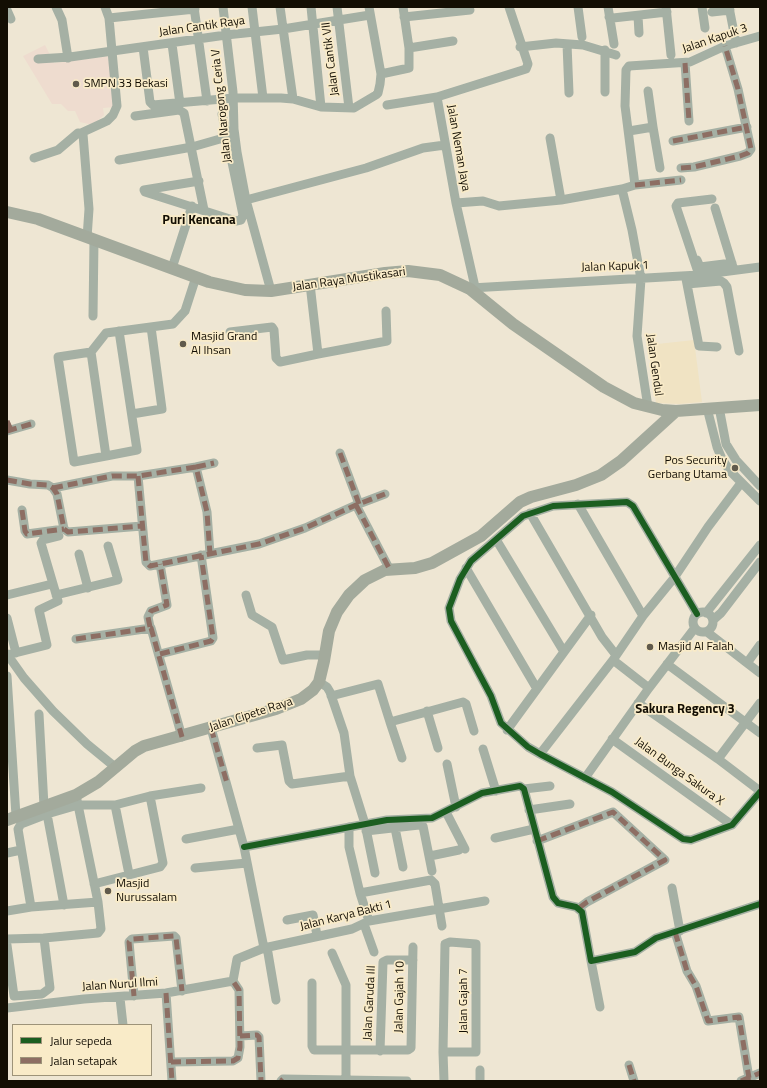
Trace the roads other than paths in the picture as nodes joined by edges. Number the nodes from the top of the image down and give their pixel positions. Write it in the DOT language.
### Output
graph roads {
  1 [pos="56,7"];
  2 [pos="105,7"];
  3 [pos="222,7"];
  4 [pos="252,7"];
  5 [pos="280,7"];
  6 [pos="311,7"];
  7 [pos="337,7"];
  8 [pos="403,7"];
  9 [pos="509,7"];
  10 [pos="578,7"];
  11 [pos="608,7"];
  12 [pos="702,7"];
  13 [pos="195,8"];
  14 [pos="730,8"];
  15 [pos="162,10"];
  16 [pos="470,10"];
  17 [pos="667,10"];
  18 [pos="369,11"];
  19 [pos="712,12"];
  20 [pos="638,16"];
  21 [pos="404,17"];
  22 [pos="609,17"];
  23 [pos="109,18"];
  24 [pos="339,20"];
  25 [pos="313,24"];
  26 [pos="704,28"];
  27 [pos="283,29"];
  28 [pos="255,32"];
  29 [pos="639,33"];
  30 [pos="226,35"];
  31 [pos="760,36"];
  32 [pos="582,37"];
  33 [pos="199,40"];
  34 [pos="453,41"];
  35 [pos="736,43"];
  36 [pos="172,44"];
  37 [pos="567,44"];
  38 [pos="614,44"];
  39 [pos="520,46"];
  40 [pos="725,46"];
  41 [pos="143,47"];
  42 [pos="409,48"];
  43 [pos="605,50"];
  44 [pos="112,52"];
  45 [pos="616,55"];
  46 [pos="671,55"];
  47 [pos="68,58"];
  48 [pos="38,59"];
  49 [pos="685,63"];
  50 [pos="381,74"];
  51 [pos="648,91"];
  52 [pos="605,92"];
  53 [pos="569,93"];
  54 [pos="234,98"];
  55 [pos="263,98"];
  56 [pos="437,98"];
  57 [pos="293,99"];
  58 [pos="207,101"];
  59 [pos="180,104"];
  60 [pos="387,105"];
  61 [pos="321,107"];
  62 [pos="349,108"];
  63 [pos="222,114"];
  64 [pos="135,116"];
  65 [pos="689,121"];
  66 [pos="653,127"];
  67 [pos="747,127"];
  68 [pos="629,131"];
  69 [pos="81,133"];
  70 [pos="227,137"];
  71 [pos="550,138"];
  72 [pos="673,141"];
  73 [pos="445,145"];
  74 [pos="192,147"];
  75 [pos="34,158"];
  76 [pos="119,160"];
  77 [pos="660,168"];
  78 [pos="682,168"];
  79 [pos="681,180"];
  80 [pos="199,181"];
  81 [pos="635,185"];
  82 [pos="622,189"];
  83 [pos="246,200"];
  84 [pos="561,200"];
  85 [pos="456,204"];
  86 [pos="192,206"];
  87 [pos="204,210"];
  88 [pos="7,212"];
  89 [pos="686,218"];
  90 [pos="91,239"];
  91 [pos="733,267"];
  92 [pos="760,267"];
  93 [pos="172,268"];
  94 [pos="699,275"];
  95 [pos="196,277"];
  96 [pos="641,279"];
  97 [pos="686,280"];
  98 [pos="310,284"];
  99 [pos="472,288"];
  100 [pos="271,291"];
  101 [pos="386,311"];
  102 [pos="93,316"];
  103 [pos="151,327"];
  104 [pos="119,331"];
  105 [pos="230,332"];
  106 [pos="717,347"];
  107 [pos="739,351"];
  108 [pos="91,352"];
  109 [pos="318,354"];
  110 [pos="760,405"];
  111 [pos="648,407"];
  112 [pos="713,408"];
  113 [pos="676,411"];
  114 [pos="132,414"];
  115 [pos="7,421"];
  116 [pos="31,424"];
  117 [pos="721,424"];
  118 [pos="711,426"];
  119 [pos="9,430"];
  120 [pos="340,453"];
  121 [pos="106,456"];
  122 [pos="736,460"];
  123 [pos="214,462"];
  124 [pos="196,467"];
  125 [pos="728,467"];
  126 [pos="138,476"];
  127 [pos="7,480"];
  128 [pos="741,483"];
  129 [pos="760,486"];
  130 [pos="53,488"];
  131 [pos="385,494"];
  132 [pos="760,501"];
  133 [pos="358,504"];
  134 [pos="578,504"];
  135 [pos="22,510"];
  136 [pos="530,513"];
  137 [pos="142,526"];
  138 [pos="61,532"];
  139 [pos="496,541"];
  140 [pos="760,545"];
  141 [pos="108,546"];
  142 [pos="79,554"];
  143 [pos="205,554"];
  144 [pos="760,562"];
  145 [pos="160,564"];
  146 [pos="466,568"];
  147 [pos="390,570"];
  148 [pos="674,578"];
  149 [pos="52,584"];
  150 [pos="88,588"];
  151 [pos="7,595"];
  152 [pos="56,595"];
  153 [pos="246,595"];
  154 [pos="701,613"];
  155 [pos="591,615"];
  156 [pos="643,616"];
  157 [pos="7,618"];
  158 [pos="713,620"];
  159 [pos="150,628"];
  160 [pos="694,629"];
  161 [pos="707,632"];
  162 [pos="76,640"];
  163 [pos="760,645"];
  164 [pos="564,652"];
  165 [pos="10,654"];
  166 [pos="160,654"];
  167 [pos="325,654"];
  168 [pos="614,658"];
  169 [pos="747,663"];
  170 [pos="667,664"];
  171 [pos="760,673"];
  172 [pos="7,676"];
  173 [pos="319,682"];
  174 [pos="649,688"];
  175 [pos="538,689"];
  176 [pos="331,696"];
  177 [pos="638,703"];
  178 [pos="760,703"];
  179 [pos="427,711"];
  180 [pos="39,714"];
  181 [pos="390,722"];
  182 [pos="745,722"];
  183 [pos="211,728"];
  184 [pos="507,730"];
  185 [pos="474,731"];
  186 [pos="760,733"];
  187 [pos="182,737"];
  188 [pos="612,739"];
  189 [pos="257,748"];
  190 [pos="438,748"];
  191 [pos="483,749"];
  192 [pos="540,754"];
  193 [pos="402,758"];
  194 [pos="718,759"];
  195 [pos="447,764"];
  196 [pos="115,768"];
  197 [pos="350,776"];
  198 [pos="585,778"];
  199 [pos="550,786"];
  200 [pos="201,788"];
  201 [pos="524,789"];
  202 [pos="496,791"];
  203 [pos="760,791"];
  204 [pos="150,796"];
  205 [pos="77,800"];
  206 [pos="115,804"];
  207 [pos="570,804"];
  208 [pos="456,806"];
  209 [pos="45,810"];
  210 [pos="529,810"];
  211 [pos="446,812"];
  212 [pos="11,818"];
  213 [pos="732,825"];
  214 [pos="349,827"];
  215 [pos="365,828"];
  216 [pos="395,828"];
  217 [pos="240,829"];
  218 [pos="534,829"];
  219 [pos="495,838"];
  220 [pos="186,839"];
  221 [pos="537,841"];
  222 [pos="244,847"];
  223 [pos="21,850"];
  224 [pos="7,853"];
  225 [pos="430,856"];
  226 [pos="247,863"];
  227 [pos="403,867"];
  228 [pos="195,868"];
  229 [pos="432,871"];
  230 [pos="375,873"];
  231 [pos="129,874"];
  232 [pos="94,884"];
  233 [pos="672,888"];
  234 [pos="360,893"];
  235 [pos="485,900"];
  236 [pos="98,902"];
  237 [pos="760,904"];
  238 [pos="64,905"];
  239 [pos="31,907"];
  240 [pos="439,908"];
  241 [pos="579,908"];
  242 [pos="7,911"];
  243 [pos="287,920"];
  244 [pos="366,923"];
  245 [pos="442,926"];
  246 [pos="677,932"];
  247 [pos="317,936"];
  248 [pos="44,938"];
  249 [pos="7,939"];
  250 [pos="7,945"];
  251 [pos="413,947"];
  252 [pos="266,948"];
  253 [pos="374,952"];
  254 [pos="332,953"];
  255 [pos="412,960"];
  256 [pos="591,961"];
  257 [pos="233,981"];
  258 [pos="312,983"];
  259 [pos="182,991"];
  260 [pos="166,993"];
  261 [pos="134,996"];
  262 [pos="120,998"];
  263 [pos="276,1000"];
  264 [pos="600,1007"];
  265 [pos="7,1008"];
  266 [pos="123,1024"];
  267 [pos="240,1036"];
  268 [pos="346,1051"];
  269 [pos="380,1051"];
  270 [pos="443,1052"];
  271 [pos="171,1062"];
  272 [pos="629,1065"];
  273 [pos="480,1070"];
  274 [pos="760,1073"];
  275 [pos="745,1079"];
  276 [pos="282,1080"];
  277 [pos="311,1080"];
  278 [pos="346,1080"];
  279 [pos="172,1081"];
  280 [pos="261,1081"];
  281 [pos="382,1081"];
  282 [pos="406,1081"];
  283 [pos="444,1081"];
  284 [pos="480,1081"];
  285 [pos="634,1081"];
  1 -- 47 [label="street"];
  2 -- 23 [label="street"];
  3 -- 30 [label="street, Jalan Narogong Ceria V"];
  4 -- 28 [label="street"];
  5 -- 27 [label="street"];
  6 -- 25 [label="street"];
  7 -- 24 [label="street, Jalan Cantik VII"];
  8 -- 21 [label="street"];
  9 -- 39 [label="street, Jalan Neman Jaya"];
  10 -- 32 [label="street"];
  11 -- 22 [label="street"];
  12 -- 26 [label="street"];
  13 -- 15 [label="street"];
  13 -- 33 [label="street"];
  14 -- 19 [label="street"];
  14 -- 35 [label="street"];
  15 -- 23 [label="street"];
  16 -- 21 [label="street"];
  17 -- 20 [label="street"];
  17 -- 46 [label="street"];
  18 -- 24 [label="street, Jalan Cantik Raya"];
  18 -- 50 [label="street"];
  20 -- 22 [label="street"];
  20 -- 29 [label="street"];
  21 -- 42 [label="street"];
  22 -- 38 [label="street"];
  23 -- 44 [label="street"];
  24 -- 25 [label="street, Jalan Cantik Raya"];
  24 -- 62 [label="street, Jalan Cantik VII"];
  25 -- 27 [label="street, Jalan Cantik Raya"];
  25 -- 61 [label="street"];
  27 -- 28 [label="street, Jalan Cantik Raya"];
  27 -- 57 [label="street"];
  28 -- 30 [label="street, Jalan Cantik Raya"];
  28 -- 55 [label="street"];
  30 -- 33 [label="street, Jalan Cantik Raya"];
  30 -- 54 [label="street, Jalan Narogong Ceria V"];
  31 -- 35 [label="street, Jalan Kapuk 3"];
  33 -- 36 [label="street, Jalan Cantik Raya"];
  33 -- 58 [label="street"];
  34 -- 42 [label="street"];
  35 -- 40 [label="street, Jalan Kapuk 3"];
  36 -- 41 [label="street, Jalan Cantik Raya"];
  36 -- 59 [label="street"];
  37 -- 39 [label="street"];
  37 -- 43 [label="street"];
  37 -- 53 [label="street"];
  39 -- 56 [label="street, Jalan Neman Jaya"];
  40 -- 49 [label="street, Jalan Kapuk 3"];
  40 -- 67 [label="street"];
  41 -- 44 [label="street, Jalan Cantik Raya"];
  41 -- 59 [label="street"];
  42 -- 50 [label="street"];
  43 -- 45 [label="street"];
  43 -- 52 [label="street"];
  44 -- 47 [label="street, Jalan Cantik Raya"];
  44 -- 69 [label="street"];
  47 -- 48 [label="street, Jalan Cantik Raya"];
  49 -- 65 [label="street"];
  49 -- 68 [label="street, Jalan Kapuk 3"];
  50 -- 62 [label="street"];
  51 -- 66 [label="street"];
  54 -- 55 [label="street"];
  54 -- 58 [label="street"];
  54 -- 83 [label="street, Jalan Narogong Ceria V"];
  55 -- 57 [label="street"];
  56 -- 60 [label="street"];
  56 -- 73 [label="street, Jalan Neman Jaya"];
  57 -- 61 [label="street"];
  58 -- 59 [label="street"];
  61 -- 62 [label="street"];
  63 -- 70 [label="street"];
  64 -- 74 [label="street"];
  66 -- 68 [label="street"];
  66 -- 77 [label="street"];
  67 -- 72 [label="street"];
  67 -- 78 [label="street"];
  68 -- 81 [label="street"];
  69 -- 75 [label="street"];
  69 -- 90 [label="street"];
  70 -- 74 [label="street"];
  70 -- 87 [label="street"];
  71 -- 84 [label="street"];
  73 -- 83 [label="street"];
  73 -- 85 [label="street, Jalan Neman Jaya"];
  74 -- 76 [label="street"];
  74 -- 80 [label="street"];
  79 -- 81 [label="street"];
  80 -- 86 [label="street"];
  80 -- 87 [label="street"];
  81 -- 82 [label="street"];
  82 -- 84 [label="street"];
  82 -- 96 [label="street, Jalan Gendul"];
  83 -- 100 [label="street, Jalan Narogong Ceria V"];
  84 -- 85 [label="street"];
  85 -- 99 [label="street, Jalan Neman Jaya"];
  86 -- 87 [label="street"];
  86 -- 93 [label="street"];
  88 -- 90 [label="main road, Jalan Raya Mustikasari"];
  89 -- 91 [label="street"];
  90 -- 93 [label="main road, Jalan Raya Mustikasari"];
  90 -- 102 [label="street"];
  91 -- 92 [label="street, Jalan Kapuk 1"];
  91 -- 94 [label="street, Jalan Kapuk 1"];
  91 -- 94 [label="street"];
  93 -- 95 [label="main road, Jalan Raya Mustikasari"];
  94 -- 97 [label="street, Jalan Kapuk 1"];
  95 -- 100 [label="main road, Jalan Raya Mustikasari"];
  95 -- 103 [label="street"];
  96 -- 97 [label="street, Jalan Kapuk 1"];
  96 -- 99 [label="street, Jalan Kapuk 1"];
  96 -- 111 [label="street, Jalan Gendul"];
  97 -- 106 [label="street"];
  97 -- 107 [label="street"];
  98 -- 99 [label="main road, Jalan Raya Mustikasari"];
  98 -- 100 [label="main road, Jalan Raya Mustikasari"];
  98 -- 109 [label="street"];
  99 -- 111 [label="main road, Jalan Raya Mustikasari"];
  101 -- 109 [label="street"];
  103 -- 104 [label="street"];
  103 -- 114 [label="street"];
  104 -- 108 [label="street"];
  104 -- 114 [label="street"];
  105 -- 109 [label="street"];
  108 -- 121 [label="street"];
  108 -- 121 [label="street"];
  110 -- 112 [label="main road, Jalan Raya Mustikasari"];
  111 -- 113 [label="main road, Jalan Raya Mustikasari"];
  112 -- 113 [label="main road, Jalan Raya Mustikasari"];
  112 -- 117 [label="street"];
  112 -- 118 [label="street"];
  113 -- 147 [label="main road"];
  114 -- 121 [label="street"];
  115 -- 119 [label="street"];
  116 -- 119 [label="street"];
  117 -- 118 [label="street"];
  117 -- 122 [label="street"];
  118 -- 125 [label="street"];
  120 -- 133 [label="street"];
  122 -- 125 [label="street"];
  122 -- 129 [label="street"];
  123 -- 124 [label="street"];
  124 -- 126 [label="street"];
  124 -- 143 [label="street"];
  125 -- 128 [label="street"];
  126 -- 130 [label="street"];
  126 -- 137 [label="street"];
  127 -- 130 [label="street"];
  128 -- 132 [label="street"];
  128 -- 148 [label="street"];
  130 -- 138 [label="street"];
  131 -- 133 [label="street"];
  133 -- 143 [label="street"];
  133 -- 147 [label="street"];
  134 -- 136 [label="street"];
  134 -- 148 [label="street"];
  134 -- 156 [label="street"];
  135 -- 138 [label="street"];
  136 -- 139 [label="street"];
  136 -- 155 [label="street"];
  137 -- 138 [label="street"];
  137 -- 145 [label="street"];
  138 -- 149 [label="street"];
  139 -- 146 [label="street"];
  139 -- 164 [label="street"];
  140 -- 154 [label="street"];
  141 -- 150 [label="street"];
  142 -- 150 [label="street"];
  143 -- 145 [label="street"];
  143 -- 166 [label="street"];
  144 -- 158 [label="street"];
  145 -- 159 [label="street"];
  146 -- 175 [label="street"];
  146 -- 184 [label="street"];
  147 -- 167 [label="main road"];
  148 -- 154 [label="street"];
  148 -- 156 [label="street"];
  149 -- 151 [label="street"];
  149 -- 152 [label="street"];
  150 -- 152 [label="street"];
  152 -- 165 [label="street"];
  153 -- 167 [label="street"];
  154 -- 158 [label="street"];
  154 -- 160 [label="street"];
  155 -- 164 [label="street"];
  155 -- 168 [label="street"];
  156 -- 168 [label="street"];
  157 -- 165 [label="street"];
  158 -- 161 [label="street"];
  159 -- 162 [label="street"];
  159 -- 166 [label="street"];
  160 -- 161 [label="street"];
  160 -- 170 [label="street"];
  161 -- 169 [label="street"];
  163 -- 169 [label="street"];
  164 -- 175 [label="street"];
  165 -- 196 [label="street"];
  166 -- 187 [label="street"];
  167 -- 173 [label="main road"];
  168 -- 174 [label="street"];
  168 -- 192 [label="street"];
  169 -- 171 [label="street"];
  170 -- 174 [label="street"];
  170 -- 182 [label="street"];
  172 -- 212 [label="street"];
  173 -- 176 [label="street"];
  173 -- 183 [label="main road, Jalan Cipete Raya"];
  174 -- 177 [label="street"];
  175 -- 184 [label="street"];
  176 -- 181 [label="street"];
  176 -- 197 [label="street"];
  177 -- 188 [label="street"];
  177 -- 194 [label="street"];
  178 -- 182 [label="street"];
  179 -- 181 [label="street"];
  179 -- 185 [label="street"];
  179 -- 190 [label="street"];
  180 -- 209 [label="street"];
  181 -- 193 [label="street"];
  182 -- 186 [label="street"];
  182 -- 194 [label="street"];
  183 -- 187 [label="main road, Jalan Cipete Raya"];
  183 -- 217 [label="street"];
  184 -- 192 [label="street"];
  187 -- 196 [label="main road, Jalan Cipete Raya"];
  188 -- 198 [label="street"];
  188 -- 213 [label="street, Jalan Bunga Sakura X"];
  189 -- 197 [label="street"];
  191 -- 202 [label="street"];
  192 -- 198 [label="street"];
  194 -- 203 [label="street"];
  195 -- 208 [label="street"];
  196 -- 205 [label="main road, Jalan Cipete Raya"];
  197 -- 215 [label="street"];
  198 -- 213 [label="street"];
  199 -- 201 [label="street"];
  200 -- 204 [label="street"];
  201 -- 202 [label="street"];
  201 -- 210 [label="street"];
  202 -- 208 [label="street"];
  203 -- 213 [label="street"];
  204 -- 206 [label="street"];
  204 -- 231 [label="street"];
  205 -- 206 [label="street"];
  205 -- 209 [label="main road, Jalan Cipete Raya"];
  205 -- 232 [label="street"];
  206 -- 231 [label="street"];
  207 -- 210 [label="street"];
  208 -- 211 [label="street"];
  209 -- 212 [label="main road, Jalan Cipete Raya"];
  209 -- 223 [label="street"];
  209 -- 238 [label="street"];
  210 -- 218 [label="street"];
  211 -- 215 [label="street"];
  211 -- 225 [label="street"];
  214 -- 215 [label="street"];
  214 -- 222 [label="street"];
  214 -- 234 [label="street"];
  215 -- 216 [label="street"];
  215 -- 230 [label="street"];
  216 -- 225 [label="street"];
  216 -- 227 [label="street"];
  217 -- 220 [label="street"];
  217 -- 222 [label="street"];
  218 -- 219 [label="street"];
  218 -- 221 [label="street"];
  221 -- 241 [label="street"];
  221 -- 241 [label="street"];
  222 -- 226 [label="street"];
  223 -- 224 [label="street"];
  223 -- 239 [label="street"];
  225 -- 229 [label="street"];
  226 -- 228 [label="street"];
  226 -- 252 [label="street"];
  231 -- 232 [label="street"];
  232 -- 236 [label="street"];
  233 -- 246 [label="street"];
  234 -- 240 [label="street"];
  234 -- 244 [label="street"];
  235 -- 240 [label="street, Jalan Karya Bakti 1"];
  236 -- 238 [label="street"];
  236 -- 248 [label="street"];
  237 -- 246 [label="street"];
  238 -- 239 [label="street"];
  239 -- 242 [label="street"];
  240 -- 244 [label="street, Jalan Karya Bakti 1"];
  240 -- 245 [label="street"];
  241 -- 256 [label="street"];
  243 -- 247 [label="street"];
  244 -- 247 [label="street, Jalan Karya Bakti 1"];
  244 -- 253 [label="street"];
  246 -- 256 [label="street"];
  246 -- 275 [label="street"];
  247 -- 252 [label="street, Jalan Karya Bakti 1"];
  248 -- 249 [label="street"];
  248 -- 250 [label="street"];
  251 -- 255 [label="street, Jalan Gajah 10"];
  252 -- 257 [label="street, Jalan Karya Bakti 1"];
  252 -- 263 [label="street"];
  254 -- 268 [label="street"];
  255 -- 269 [label="street, Jalan Garuda III"];
  255 -- 269 [label="street, Jalan Gajah 10"];
  256 -- 264 [label="street"];
  257 -- 259 [label="street, Jalan Nurul Ilmi"];
  257 -- 267 [label="street"];
  258 -- 268 [label="street"];
  259 -- 260 [label="street, Jalan Nurul Ilmi"];
  259 -- 261 [label="street"];
  260 -- 261 [label="street, Jalan Nurul Ilmi"];
  260 -- 271 [label="street"];
  261 -- 262 [label="street, Jalan Nurul Ilmi"];
  262 -- 265 [label="street, Jalan Nurul Ilmi"];
  262 -- 266 [label="street"];
  267 -- 271 [label="street"];
  267 -- 280 [label="street"];
  268 -- 269 [label="street"];
  268 -- 278 [label="street"];
  270 -- 270 [label="street, Jalan Gajah 7"];
  270 -- 283 [label="street"];
  271 -- 279 [label="street"];
  272 -- 285 [label="street"];
  273 -- 284 [label="street"];
  274 -- 275 [label="street"];
  276 -- 277 [label="street"];
  277 -- 278 [label="street"];
  278 -- 281 [label="street"];
  281 -- 282 [label="street"];
}
